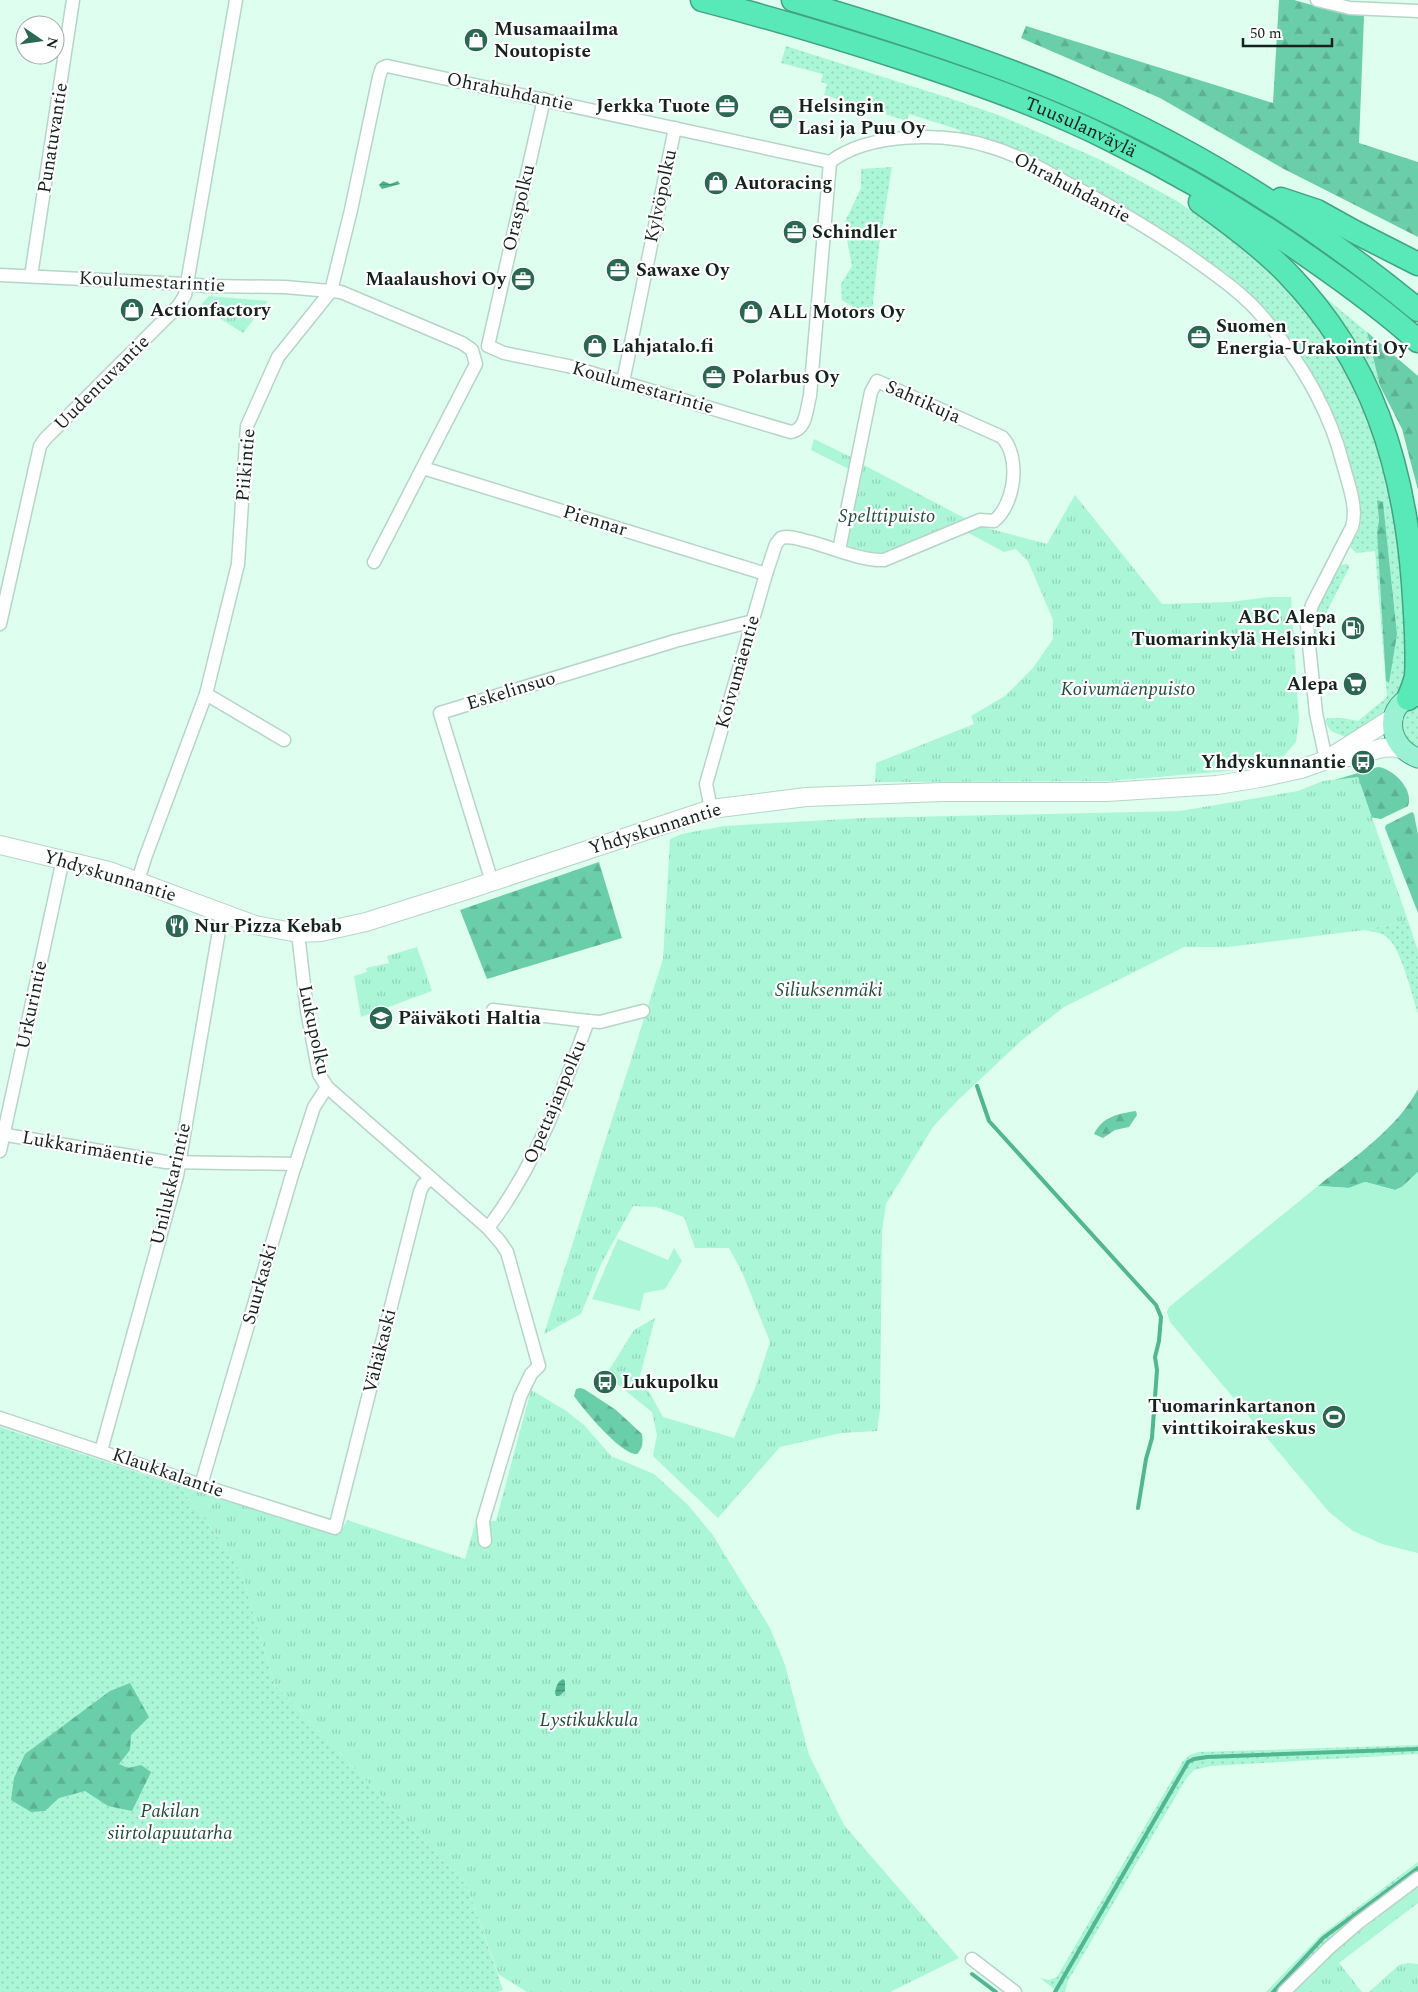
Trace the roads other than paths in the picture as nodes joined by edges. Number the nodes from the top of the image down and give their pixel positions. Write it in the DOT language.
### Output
graph roads {
  1 [pos="73,0"];
  2 [pos="236,0"];
  3 [pos="702,0"];
  4 [pos="793,0"];
  5 [pos="1317,0"];
  6 [pos="1418,11"];
  7 [pos="387,66"];
  8 [pos="544,99"];
  9 [pos="675,128"];
  10 [pos="1111,140"];
  11 [pos="830,162"];
  12 [pos="1249,189"];
  13 [pos="1418,264"];
  14 [pos="0,275"];
  15 [pos="31,276"];
  16 [pos="186,284"];
  17 [pos="331,291"];
  18 [pos="1418,310"];
  19 [pos="1418,341"];
  20 [pos="488,346"];
  21 [pos="623,382"];
  22 [pos="423,468"];
  23 [pos="839,550"];
  24 [pos="374,562"];
  25 [pos="766,574"];
  26 [pos="753,621"];
  27 [pos="0,624"];
  28 [pos="206,694"];
  29 [pos="1413,697"];
  30 [pos="1394,717"];
  31 [pos="284,740"];
  32 [pos="1410,754"];
  33 [pos="1329,759"];
  34 [pos="1418,772"];
  35 [pos="711,809"];
  36 [pos="0,845"];
  37 [pos="63,859"];
  38 [pos="138,881"];
  39 [pos="492,882"];
  40 [pos="224,914"];
  41 [pos="298,933"];
  42 [pos="493,1010"];
  43 [pos="643,1011"];
  44 [pos="588,1021"];
  45 [pos="327,1087"];
  46 [pos="2,1134"];
  47 [pos="0,1152"];
  48 [pos="179,1162"];
  49 [pos="296,1164"];
  50 [pos="431,1178"];
  51 [pos="488,1228"];
  52 [pos="0,1418"];
  53 [pos="101,1451"];
  54 [pos="201,1485"];
  55 [pos="335,1528"];
  56 [pos="485,1541"];
  57 [pos="1418,1878"];
  58 [pos="972,1959"];
  59 [pos="1015,1992"];
  60 [pos="1284,1992"];
  1 -- 15 [label="street, Punatuvantie"];
  2 -- 16 [label="street, Uudentuvantie"];
  3 -- 10 [label="highway, Tuusulanväylä"];
  4 -- 12 [label="highway, Tuusulanväylä"];
  5 -- 6 [label="street"];
  7 -- 8 [label="street, Ohrahuhdantie"];
  7 -- 17 [label="street, Piikintie"];
  8 -- 9 [label="street, Ohrahuhdantie"];
  8 -- 20 [label="street, Oraspolku"];
  9 -- 11 [label="street, Ohrahuhdantie"];
  9 -- 21 [label="street, Kylvöpolku"];
  10 -- 19 [label="highway, Tuusulanväylä"];
  10 -- 29 [label="highway"];
  11 -- 21 [label="street, Koulumestarintie"];
  11 -- 33 [label="street, Ohrahuhdantie"];
  12 -- 13 [label="highway"];
  12 -- 18 [label="highway, Tuusulanväylä"];
  14 -- 15 [label="street, Koulumestarintie"];
  15 -- 16 [label="street, Koulumestarintie"];
  16 -- 17 [label="street, Koulumestarintie"];
  16 -- 27 [label="street, Uudentuvantie"];
  17 -- 22 [label="street, Koulumestarintie"];
  17 -- 28 [label="street, Piikintie"];
  20 -- 21 [label="street, Koulumestarintie"];
  22 -- 24 [label="street"];
  22 -- 25 [label="street, Piennar"];
  23 -- 23 [label="street, Sahtikuja"];
  23 -- 25 [label="street, Koivumäentie"];
  25 -- 26 [label="street, Koivumäentie"];
  26 -- 35 [label="street, Koivumäentie"];
  26 -- 39 [label="street, Eskelinsuo"];
  28 -- 31 [label="street"];
  28 -- 38 [label="street, Piikintie"];
  29 -- 30 [label="main road"];
  30 -- 32 [label="main road"];
  30 -- 33 [label="main road, Yhdyskunnantie"];
  32 -- 33 [label="main road, Yhdyskunnantie"];
  32 -- 34 [label="main road"];
  33 -- 35 [label="main road, Yhdyskunnantie"];
  35 -- 39 [label="main road, Yhdyskunnantie"];
  36 -- 37 [label="main road, Yhdyskunnantie"];
  37 -- 38 [label="main road, Yhdyskunnantie"];
  37 -- 46 [label="street, Urkurintie"];
  38 -- 40 [label="main road, Yhdyskunnantie"];
  39 -- 41 [label="main road, Yhdyskunnantie"];
  40 -- 41 [label="main road, Yhdyskunnantie"];
  40 -- 48 [label="street, Unilukkarintie"];
  41 -- 45 [label="street, Lukupolku"];
  42 -- 44 [label="street"];
  43 -- 44 [label="street, Opettajanpolku"];
  44 -- 51 [label="street, Opettajanpolku"];
  45 -- 49 [label="street, Suurkaski"];
  45 -- 50 [label="street, Lukupolku"];
  46 -- 47 [label="street, Urkurintie"];
  46 -- 48 [label="street, Lukkarimäentie"];
  48 -- 49 [label="street, Lukkarimäentie"];
  48 -- 53 [label="street, Unilukkarintie"];
  49 -- 54 [label="street, Suurkaski"];
  50 -- 51 [label="street, Lukupolku"];
  50 -- 55 [label="street, Vähäkaski"];
  51 -- 56 [label="street, Lukupolku"];
  52 -- 53 [label="street, Klaukkalantie"];
  53 -- 54 [label="street, Klaukkalantie"];
  54 -- 55 [label="street, Klaukkalantie"];
  57 -- 60 [label="street"];
  58 -- 59 [label="street"];
}
